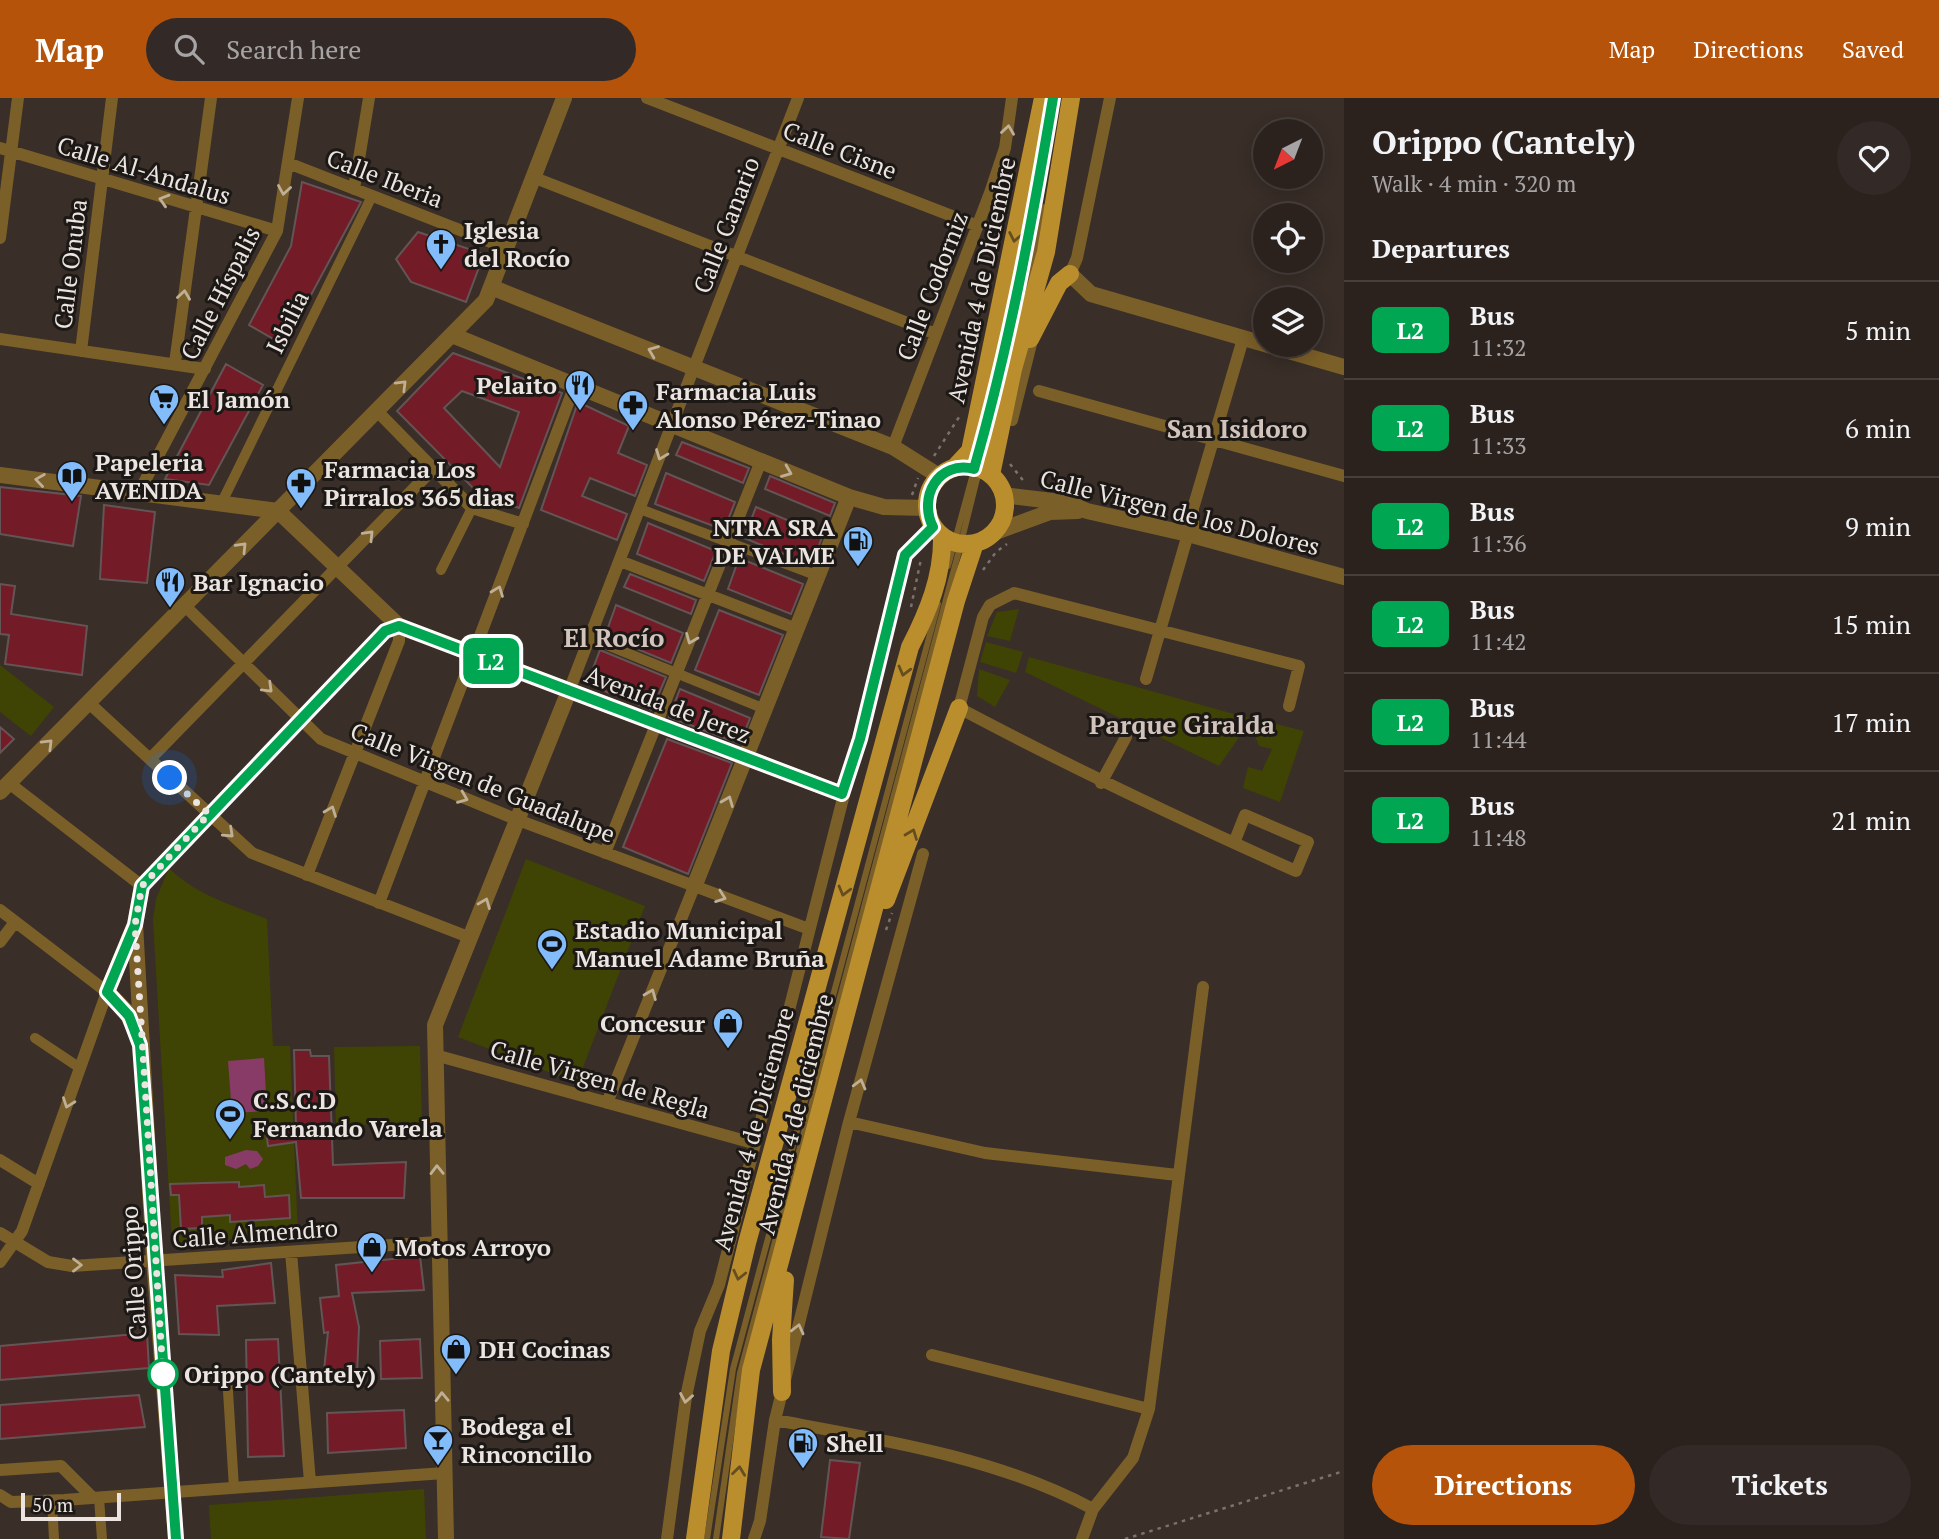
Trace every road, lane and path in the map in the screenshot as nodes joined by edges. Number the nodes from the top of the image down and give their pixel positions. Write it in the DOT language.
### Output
graph roads {
  1 [pos="18,98"];
  2 [pos="112,98"];
  3 [pos="212,98"];
  4 [pos="298,98"];
  5 [pos="369,98"];
  6 [pos="564,98"];
  7 [pos="647,98"];
  8 [pos="798,98"];
  9 [pos="1012,98"];
  10 [pos="1043,98"];
  11 [pos="1054,98"];
  12 [pos="1064,98"];
  13 [pos="1071,98"];
  14 [pos="1110,98"];
  15 [pos="778,149"];
  16 [pos="6,150"];
  17 [pos="288,163"];
  18 [pos="535,178"];
  19 [pos="102,181"];
  20 [pos="354,188"];
  21 [pos="372,196"];
  22 [pos="196,209"];
  23 [pos="978,226"];
  24 [pos="277,231"];
  25 [pos="0,238"];
  26 [pos="506,248"];
  27 [pos="736,257"];
  28 [pos="1070,274"];
  29 [pos="491,287"];
  30 [pos="936,334"];
  31 [pos="452,335"];
  32 [pos="0,339"];
  33 [pos="1242,339"];
  34 [pos="81,351"];
  35 [pos="175,363"];
  36 [pos="1344,367"];
  37 [pos="693,368"];
  38 [pos="205,369"];
  39 [pos="1014,380"];
  40 [pos="575,385"];
  41 [pos="1039,391"];
  42 [pos="377,411"];
  43 [pos="1012,420"];
  44 [pos="673,425"];
  45 [pos="1213,441"];
  46 [pos="893,447"];
  47 [pos="761,461"];
  48 [pos="1008,462"];
  49 [pos="955,467"];
  50 [pos="433,469"];
  51 [pos="981,471"];
  52 [pos="0,475"];
  53 [pos="939,476"];
  54 [pos="1344,476"];
  55 [pos="1035,486"];
  56 [pos="138,494"];
  57 [pos="1003,495"];
  58 [pos="849,497"];
  59 [pos="221,504"];
  60 [pos="1194,505"];
  61 [pos="472,508"];
  62 [pos="926,508"];
  63 [pos="640,509"];
  64 [pos="278,511"];
  65 [pos="1087,511"];
  66 [pos="523,524"];
  67 [pos="993,533"];
  68 [pos="1191,535"];
  69 [pos="953,538"];
  70 [pos="1012,541"];
  71 [pos="728,543"];
  72 [pos="620,561"];
  73 [pos="337,568"];
  74 [pos="441,570"];
  75 [pos="818,576"];
  76 [pos="1344,577"];
  77 [pos="976,579"];
  78 [pos="708,595"];
  79 [pos="185,606"];
  80 [pos="399,626"];
  81 [pos="797,629"];
  82 [pos="1160,629"];
  83 [pos="590,638"];
  84 [pos="474,654"];
  85 [pos="244,664"];
  86 [pos="677,672"];
  87 [pos="1146,680"];
  88 [pos="569,691"];
  89 [pos="89,703"];
  90 [pos="1289,706"];
  91 [pos="959,708"];
  92 [pos="765,709"];
  93 [pos="300,718"];
  94 [pos="657,724"];
  95 [pos="1126,737"];
  96 [pos="353,754"];
  97 [pos="746,758"];
  98 [pos="150,760"];
  99 [pos="424,782"];
  100 [pos="1101,783"];
  101 [pos="4,788"];
  102 [pos="842,794"];
  103 [pos="209,814"];
  104 [pos="518,820"];
  105 [pos="1234,843"];
  106 [pos="606,853"];
  107 [pos="923,854"];
  108 [pos="307,875"];
  109 [pos="142,886"];
  110 [pos="694,887"];
  111 [pos="379,902"];
  112 [pos="0,910"];
  113 [pos="15,922"];
  114 [pos="135,925"];
  115 [pos="809,929"];
  116 [pos="471,938"];
  117 [pos="0,942"];
  118 [pos="1203,987"];
  119 [pos="852,989"];
  120 [pos="107,992"];
  121 [pos="139,997"];
  122 [pos="121,1005"];
  123 [pos="35,1038"];
  124 [pos="140,1045"];
  125 [pos="435,1055"];
  126 [pos="80,1068"];
  127 [pos="607,1102"];
  128 [pos="849,1122"];
  129 [pos="753,1143"];
  130 [pos="0,1160"];
  131 [pos="1177,1175"];
  132 [pos="39,1184"];
  133 [pos="0,1233"];
  134 [pos="788,1241"];
  135 [pos="15,1242"];
  136 [pos="438,1242"];
  137 [pos="291,1252"];
  138 [pos="155,1261"];
  139 [pos="0,1262"];
  140 [pos="932,1355"];
  141 [pos="227,1375"];
  142 [pos="782,1392"];
  143 [pos="1149,1409"];
  144 [pos="775,1420"];
  145 [pos="0,1470"];
  146 [pos="1344,1471"];
  147 [pos="444,1473"];
  148 [pos="67,1474"];
  149 [pos="310,1482"];
  150 [pos="234,1488"];
  151 [pos="172,1494"];
  152 [pos="0,1495"];
  153 [pos="96,1498"];
  154 [pos="58,1500"];
  155 [pos="1093,1510"];
  156 [pos="54,1539"];
  157 [pos="102,1539"];
  158 [pos="176,1539"];
  159 [pos="446,1539"];
  160 [pos="667,1539"];
  161 [pos="695,1539"];
  162 [pos="707,1539"];
  163 [pos="716,1539"];
  164 [pos="731,1539"];
  165 [pos="754,1539"];
  166 [pos="1082,1539"];
  167 [pos="1125,1539"];
  1 -- 16 [label="street"];
  2 -- 19 [label="street, Calle Onuba"];
  3 -- 22 [label="street"];
  4 -- 17 [label="street, Calle Híspalis"];
  5 -- 20 [label="street"];
  6 -- 18 [label="street"];
  7 -- 15 [label="street, Calle Cisne"];
  8 -- 15 [label="street, Calle Canario"];
  23 -- 9 [label="street, Calle Codorniz, one-way"];
  10 -- 49 [label="main road, Avenida 4 de Diciembre, one-way"];
  11 -- 51 [label="lane"];
  12 -- 51 [label="lane"];
  13 -- 39 [label="main road, Avenida 4 de Diciembre"];
  14 -- 28 [label="street"];
  15 -- 23 [label="street, Calle Cisne"];
  15 -- 27 [label="street, Calle Canario"];
  16 -- 19 [label="street, Calle Al-Andalus"];
  16 -- 25 [label="street"];
  17 -- 20 [label="street, Calle Iberia"];
  17 -- 24 [label="street, Calle Híspalis, one-way"];
  18 -- 26 [label="street"];
  18 -- 27 [label="street"];
  22 -- 19 [label="street, Calle Al-Andalus, one-way"];
  19 -- 34 [label="street, Calle Onuba"];
  20 -- 21 [label="street, Calle Iberia"];
  21 -- 26 [label="street, Calle Iberia"];
  21 -- 59 [label="street, Isbilia"];
  22 -- 24 [label="street, Calle Al-Andalus"];
  35 -- 22 [label="street, one-way"];
  23 -- 30 [label="street, Calle Codorniz"];
  24 -- 38 [label="street, Calle Híspalis"];
  26 -- 29 [label="street"];
  27 -- 30 [label="street"];
  27 -- 37 [label="street, Calle Canario"];
  28 -- 33 [label="street"];
  28 -- 39 [label="main road"];
  29 -- 31 [label="street"];
  37 -- 29 [label="street, one-way"];
  30 -- 46 [label="street, Calle Codorniz"];
  31 -- 40 [label="street"];
  42 -- 31 [label="street, one-way"];
  32 -- 34 [label="street"];
  33 -- 36 [label="street"];
  33 -- 45 [label="street"];
  34 -- 35 [label="street"];
  35 -- 38 [label="street"];
  37 -- 44 [label="street, Calle Canario"];
  37 -- 46 [label="street"];
  38 -- 56 [label="street, Calle Híspalis"];
  39 -- 41 [label="street"];
  39 -- 43 [label="street"];
  39 -- 51 [label="main road, Avenida 4 de Diciembre"];
  40 -- 44 [label="street"];
  40 -- 66 [label="street"];
  41 -- 45 [label="street"];
  42 -- 50 [label="street"];
  42 -- 64 [label="street"];
  44 -- 47 [label="street"];
  44 -- 63 [label="street, Calle Canario, one-way"];
  45 -- 54 [label="street"];
  45 -- 60 [label="street"];
  46 -- 53 [label="street"];
  47 -- 58 [label="street, one-way"];
  47 -- 71 [label="street"];
  48 -- 55 [label="path"];
  49 -- 51 [label="main road"];
  49 -- 53 [label="main road"];
  50 -- 61 [label="street"];
  73 -- 50 [label="street, one-way"];
  51 -- 57 [label="main road"];
  51 -- 69 [label="lane"];
  56 -- 52 [label="street, one-way"];
  53 -- 62 [label="main road"];
  56 -- 59 [label="street"];
  57 -- 65 [label="street, Calle Virgen de los Dolores"];
  57 -- 67 [label="main road"];
  58 -- 62 [label="street"];
  58 -- 75 [label="street"];
  59 -- 64 [label="street"];
  60 -- 68 [label="street"];
  61 -- 66 [label="street"];
  61 -- 74 [label="street"];
  62 -- 69 [label="main road"];
  63 -- 71 [label="street"];
  63 -- 72 [label="street, Calle Canario"];
  64 -- 73 [label="street, Avenida de Jerez"];
  79 -- 64 [label="street, one-way"];
  65 -- 67 [label="street"];
  65 -- 68 [label="street, Calle Virgen de los Dolores"];
  84 -- 66 [label="street, one-way"];
  67 -- 69 [label="main road"];
  68 -- 76 [label="street, Calle Virgen de los Dolores"];
  68 -- 82 [label="street"];
  69 -- 102 [label="street"];
  69 -- 119 [label="main road, Avenida 4 de diciembre"];
  69 -- 161 [label="main road, Avenida 4 de Diciembre, one-way"];
  69 -- 162 [label="lane"];
  69 -- 163 [label="lane"];
  70 -- 77 [label="path"];
  71 -- 75 [label="street"];
  71 -- 78 [label="street"];
  72 -- 78 [label="street"];
  72 -- 83 [label="street, Calle Canario"];
  73 -- 80 [label="street, Avenida de Jerez"];
  73 -- 85 [label="street"];
  75 -- 81 [label="street"];
  78 -- 81 [label="street"];
  78 -- 86 [label="street, one-way"];
  79 -- 85 [label="street, Calle Virgen de Guadalupe"];
  79 -- 89 [label="street"];
  80 -- 84 [label="street, Avenida de Jerez"];
  80 -- 93 [label="street"];
  80 -- 96 [label="street"];
  81 -- 92 [label="street"];
  82 -- 87 [label="street"];
  82 -- 90 [label="street"];
  82 -- 91 [label="street"];
  83 -- 86 [label="street"];
  83 -- 88 [label="street, Calle Canario"];
  84 -- 88 [label="street, Avenida de Jerez"];
  84 -- 99 [label="street"];
  85 -- 93 [label="street, Calle Virgen de Guadalupe, one-way"];
  85 -- 98 [label="street"];
  86 -- 92 [label="street"];
  86 -- 94 [label="street"];
  88 -- 94 [label="street, Avenida de Jerez"];
  88 -- 104 [label="street"];
  89 -- 98 [label="street"];
  101 -- 89 [label="street, one-way"];
  91 -- 100 [label="street"];
  119 -- 91 [label="main road, one-way"];
  92 -- 97 [label="street"];
  93 -- 96 [label="street, Calle Virgen de Guadalupe"];
  93 -- 103 [label="street"];
  94 -- 97 [label="street, Avenida de Jerez"];
  94 -- 106 [label="street"];
  95 -- 100 [label="street"];
  96 -- 99 [label="street, Calle Virgen de Guadalupe"];
  108 -- 96 [label="street, one-way"];
  97 -- 102 [label="street, Avenida de Jerez"];
  110 -- 97 [label="street, one-way"];
  98 -- 103 [label="street"];
  99 -- 104 [label="street, Calle Virgen de Guadalupe, one-way"];
  99 -- 111 [label="street"];
  100 -- 105 [label="street"];
  101 -- 109 [label="street"];
  102 -- 115 [label="street"];
  103 -- 108 [label="street, one-way"];
  103 -- 109 [label="street"];
  104 -- 106 [label="street, Calle Virgen de Guadalupe"];
  116 -- 104 [label="street, one-way"];
  105 -- 105 [label="street"];
  106 -- 110 [label="street, Calle Virgen de Guadalupe"];
  128 -- 107 [label="street, one-way"];
  108 -- 111 [label="street"];
  109 -- 114 [label="street"];
  110 -- 115 [label="street, Calle Virgen de Guadalupe, one-way"];
  127 -- 110 [label="street, one-way"];
  111 -- 116 [label="street"];
  112 -- 113 [label="street"];
  113 -- 117 [label="street"];
  113 -- 120 [label="street"];
  114 -- 120 [label="street"];
  114 -- 121 [label="street, Calle Orippo"];
  115 -- 129 [label="street"];
  116 -- 125 [label="street"];
  118 -- 131 [label="street"];
  119 -- 134 [label="main road, Avenida 4 de diciembre"];
  120 -- 122 [label="street"];
  120 -- 126 [label="street"];
  121 -- 122 [label="street"];
  121 -- 124 [label="street, Calle Orippo"];
  122 -- 124 [label="street"];
  123 -- 126 [label="street"];
  124 -- 138 [label="street, Calle Orippo"];
  125 -- 127 [label="street, Calle Virgen de Regla"];
  136 -- 125 [label="street, one-way"];
  126 -- 132 [label="street, one-way"];
  127 -- 129 [label="street, Calle Virgen de Regla"];
  128 -- 131 [label="street"];
  142 -- 128 [label="street, one-way"];
  129 -- 160 [label="street, one-way"];
  130 -- 132 [label="street"];
  131 -- 143 [label="street"];
  132 -- 135 [label="street"];
  133 -- 135 [label="street, Calle Almendro"];
  134 -- 142 [label="main road"];
  164 -- 134 [label="main road, Avenida 4 de diciembre, one-way"];
  135 -- 138 [label="street, Calle Almendro, one-way"];
  135 -- 139 [label="street"];
  136 -- 137 [label="street, Calle Almendro"];
  147 -- 136 [label="street, one-way"];
  137 -- 138 [label="street, Calle Almendro"];
  137 -- 149 [label="street"];
  138 -- 151 [label="street, Calle Orippo"];
  140 -- 143 [label="street"];
  141 -- 150 [label="street"];
  142 -- 144 [label="street"];
  143 -- 155 [label="street"];
  144 -- 155 [label="street"];
  144 -- 165 [label="street"];
  145 -- 148 [label="street"];
  146 -- 167 [label="path"];
  147 -- 149 [label="street"];
  147 -- 159 [label="street"];
  148 -- 153 [label="street"];
  148 -- 154 [label="street"];
  149 -- 150 [label="street"];
  150 -- 151 [label="street"];
  151 -- 153 [label="street"];
  151 -- 158 [label="street, Calle Orippo"];
  152 -- 154 [label="street"];
  153 -- 154 [label="street"];
  153 -- 157 [label="street"];
  154 -- 156 [label="street"];
  155 -- 166 [label="street"];
}
